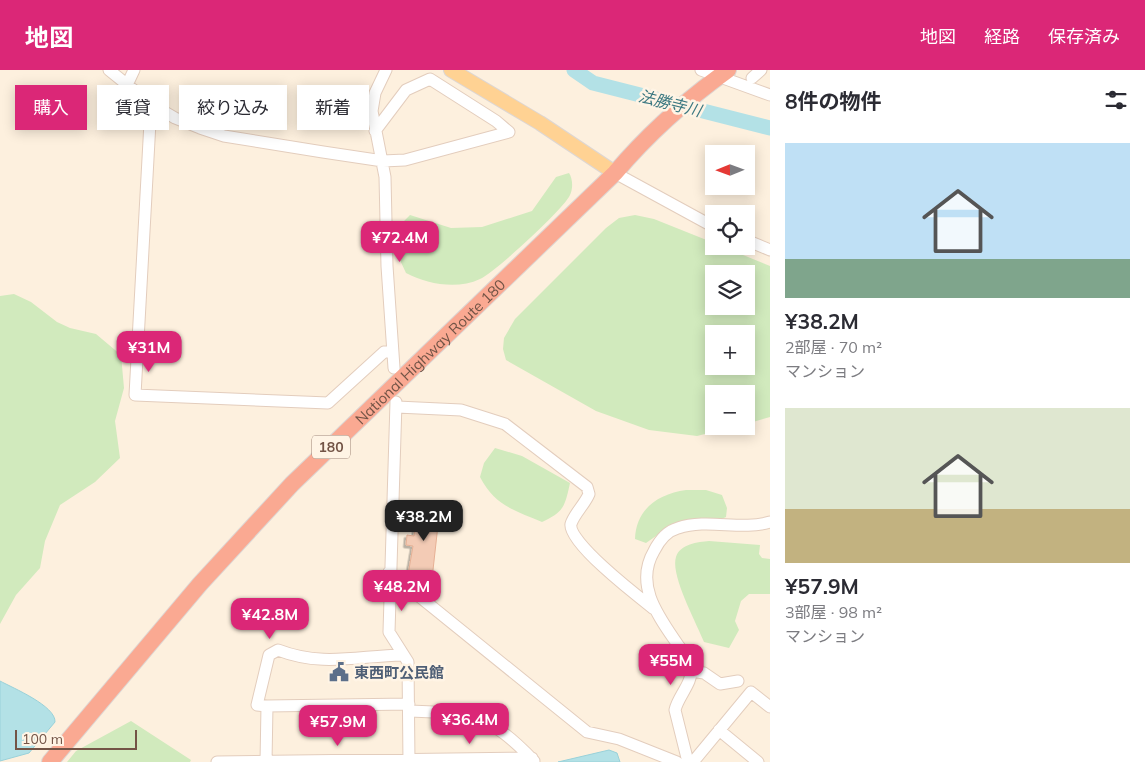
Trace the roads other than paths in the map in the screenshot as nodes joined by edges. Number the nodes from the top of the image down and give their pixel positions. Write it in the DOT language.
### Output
graph roads {
  1 [pos="109,70"];
  2 [pos="134,70"];
  3 [pos="386,70"];
  4 [pos="454,71"];
  5 [pos="715,74"];
  6 [pos="127,84"];
  7 [pos="770,95"];
  8 [pos="169,114"];
  9 [pos="150,130"];
  10 [pos="375,131"];
  11 [pos="383,160"];
  12 [pos="615,173"];
  13 [pos="705,221"];
  14 [pos="755,244"];
  15 [pos="770,250"];
  16 [pos="392,351"];
  17 [pos="394,368"];
  18 [pos="770,522"];
  19 [pos="389,572"];
  20 [pos="654,609"];
  21 [pos="402,655"];
  22 [pos="691,671"];
  23 [pos="738,681"];
  24 [pos="267,706"];
  25 [pos="770,707"];
  26 [pos="409,708"];
  27 [pos="719,730"];
  28 [pos="534,760"];
  29 [pos="266,761"];
  30 [pos="409,761"];
  31 [pos="50,762"];
  32 [pos="217,762"];
  33 [pos="677,762"];
  34 [pos="688,762"];
  35 [pos="693,762"];
  36 [pos="758,762"];
  1 -- 6 [label="street"];
  2 -- 6 [label="street"];
  3 -- 10 [label="street"];
  4 -- 12 [label="main road"];
  5 -- 7 [label="street"];
  5 -- 12 [label="highway, National Highway Route 180 / 180"];
  8 -- 11 [label="street"];
  9 -- 16 [label="street"];
  10 -- 11 [label="street"];
  10 -- 11 [label="street"];
  11 -- 16 [label="street"];
  12 -- 13 [label="street"];
  12 -- 31 [label="highway, National Highway Route 180 / 180"];
  14 -- 15 [label="street"];
  16 -- 17 [label="street"];
  18 -- 20 [label="street"];
  19 -- 20 [label="street"];
  19 -- 21 [label="street"];
  19 -- 33 [label="street"];
  20 -- 22 [label="street"];
  21 -- 24 [label="street"];
  21 -- 26 [label="street"];
  22 -- 23 [label="street"];
  22 -- 34 [label="street"];
  24 -- 26 [label="street"];
  24 -- 29 [label="street"];
  25 -- 27 [label="street"];
  26 -- 28 [label="street"];
  26 -- 30 [label="street"];
  27 -- 35 [label="street"];
  27 -- 36 [label="street"];
  28 -- 30 [label="street"];
  29 -- 30 [label="street"];
  29 -- 32 [label="street"];
}
